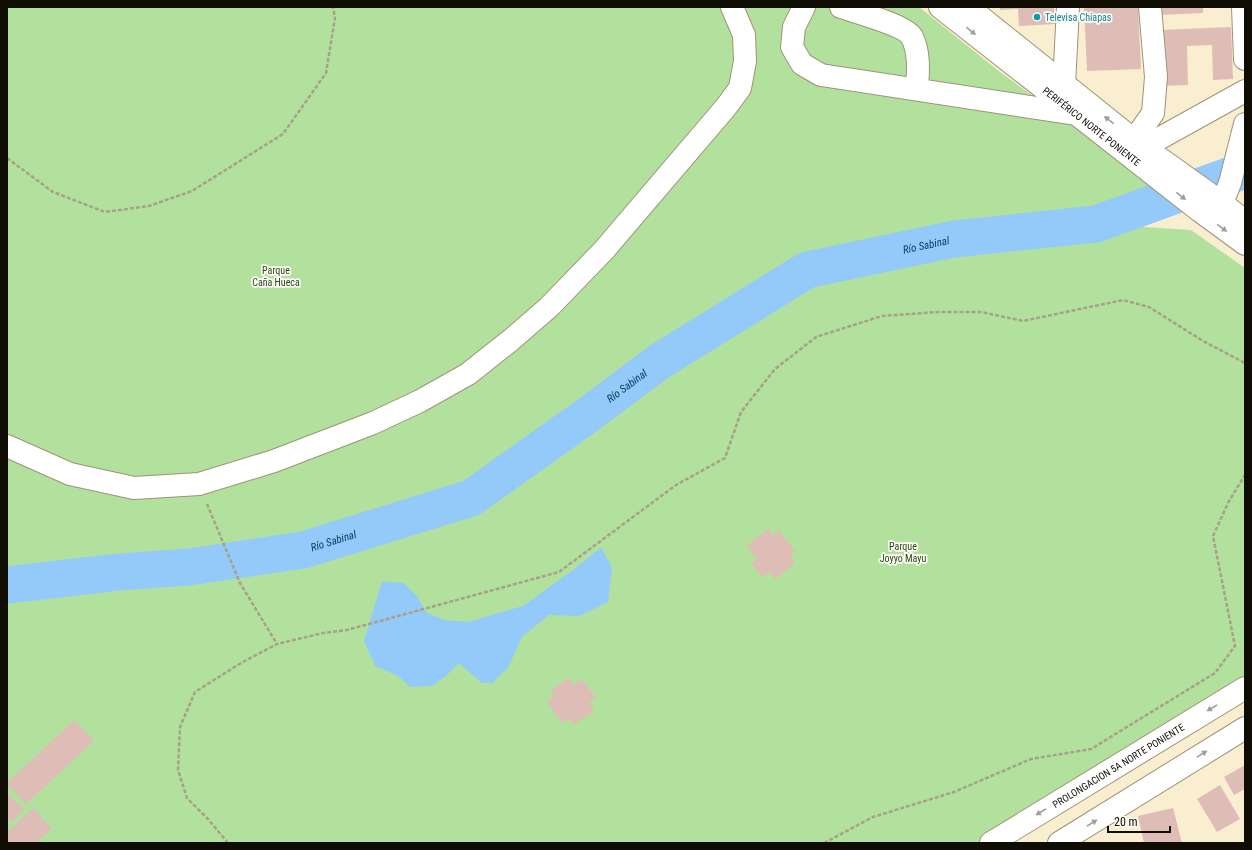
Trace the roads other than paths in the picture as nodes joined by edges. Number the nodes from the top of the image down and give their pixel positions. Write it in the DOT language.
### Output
graph roads {
  1 [pos="732,7"];
  2 [pos="804,7"];
  3 [pos="841,7"];
  4 [pos="940,7"];
  5 [pos="1068,7"];
  6 [pos="1150,7"];
  7 [pos="1243,7"];
  8 [pos="974,9"];
  9 [pos="1245,59"];
  10 [pos="1064,84"];
  11 [pos="918,90"];
  12 [pos="1245,91"];
  13 [pos="1076,114"];
  14 [pos="1245,124"];
  15 [pos="1139,144"];
  16 [pos="1168,175"];
  17 [pos="1216,198"];
  18 [pos="1245,221"];
  19 [pos="1245,244"];
  20 [pos="7,446"];
  21 [pos="1245,688"];
  22 [pos="1245,728"];
  23 [pos="991,843"];
  24 [pos="1058,843"];
  1 -- 20 [label="main road"];
  2 -- 11 [label="main road"];
  3 -- 11 [label="main road"];
  4 -- 13 [label="main road, PERIFÉRICO NORTE PONIENTE, one-way"];
  5 -- 10 [label="main road"];
  6 -- 15 [label="main road"];
  7 -- 9 [label="main road"];
  8 -- 10 [label="main road, PERIFÉRICO NORTE PONIENTE"];
  15 -- 10 [label="main road, PERIFÉRICO NORTE PONIENTE, one-way"];
  11 -- 13 [label="main road"];
  12 -- 15 [label="main road"];
  13 -- 16 [label="main road, PERIFÉRICO NORTE PONIENTE"];
  14 -- 17 [label="main road"];
  15 -- 16 [label="main road, PERIFÉRICO NORTE PONIENTE"];
  16 -- 17 [label="main road, PERIFÉRICO NORTE PONIENTE"];
  17 -- 18 [label="main road, PERIFÉRICO NORTE PONIENTE"];
  17 -- 19 [label="main road, PERIFÉRICO NORTE PONIENTE, one-way"];
  21 -- 23 [label="main road, PROLONGACION 5A NORTE PONIENTE, one-way"];
  24 -- 22 [label="main road, one-way"];
}
